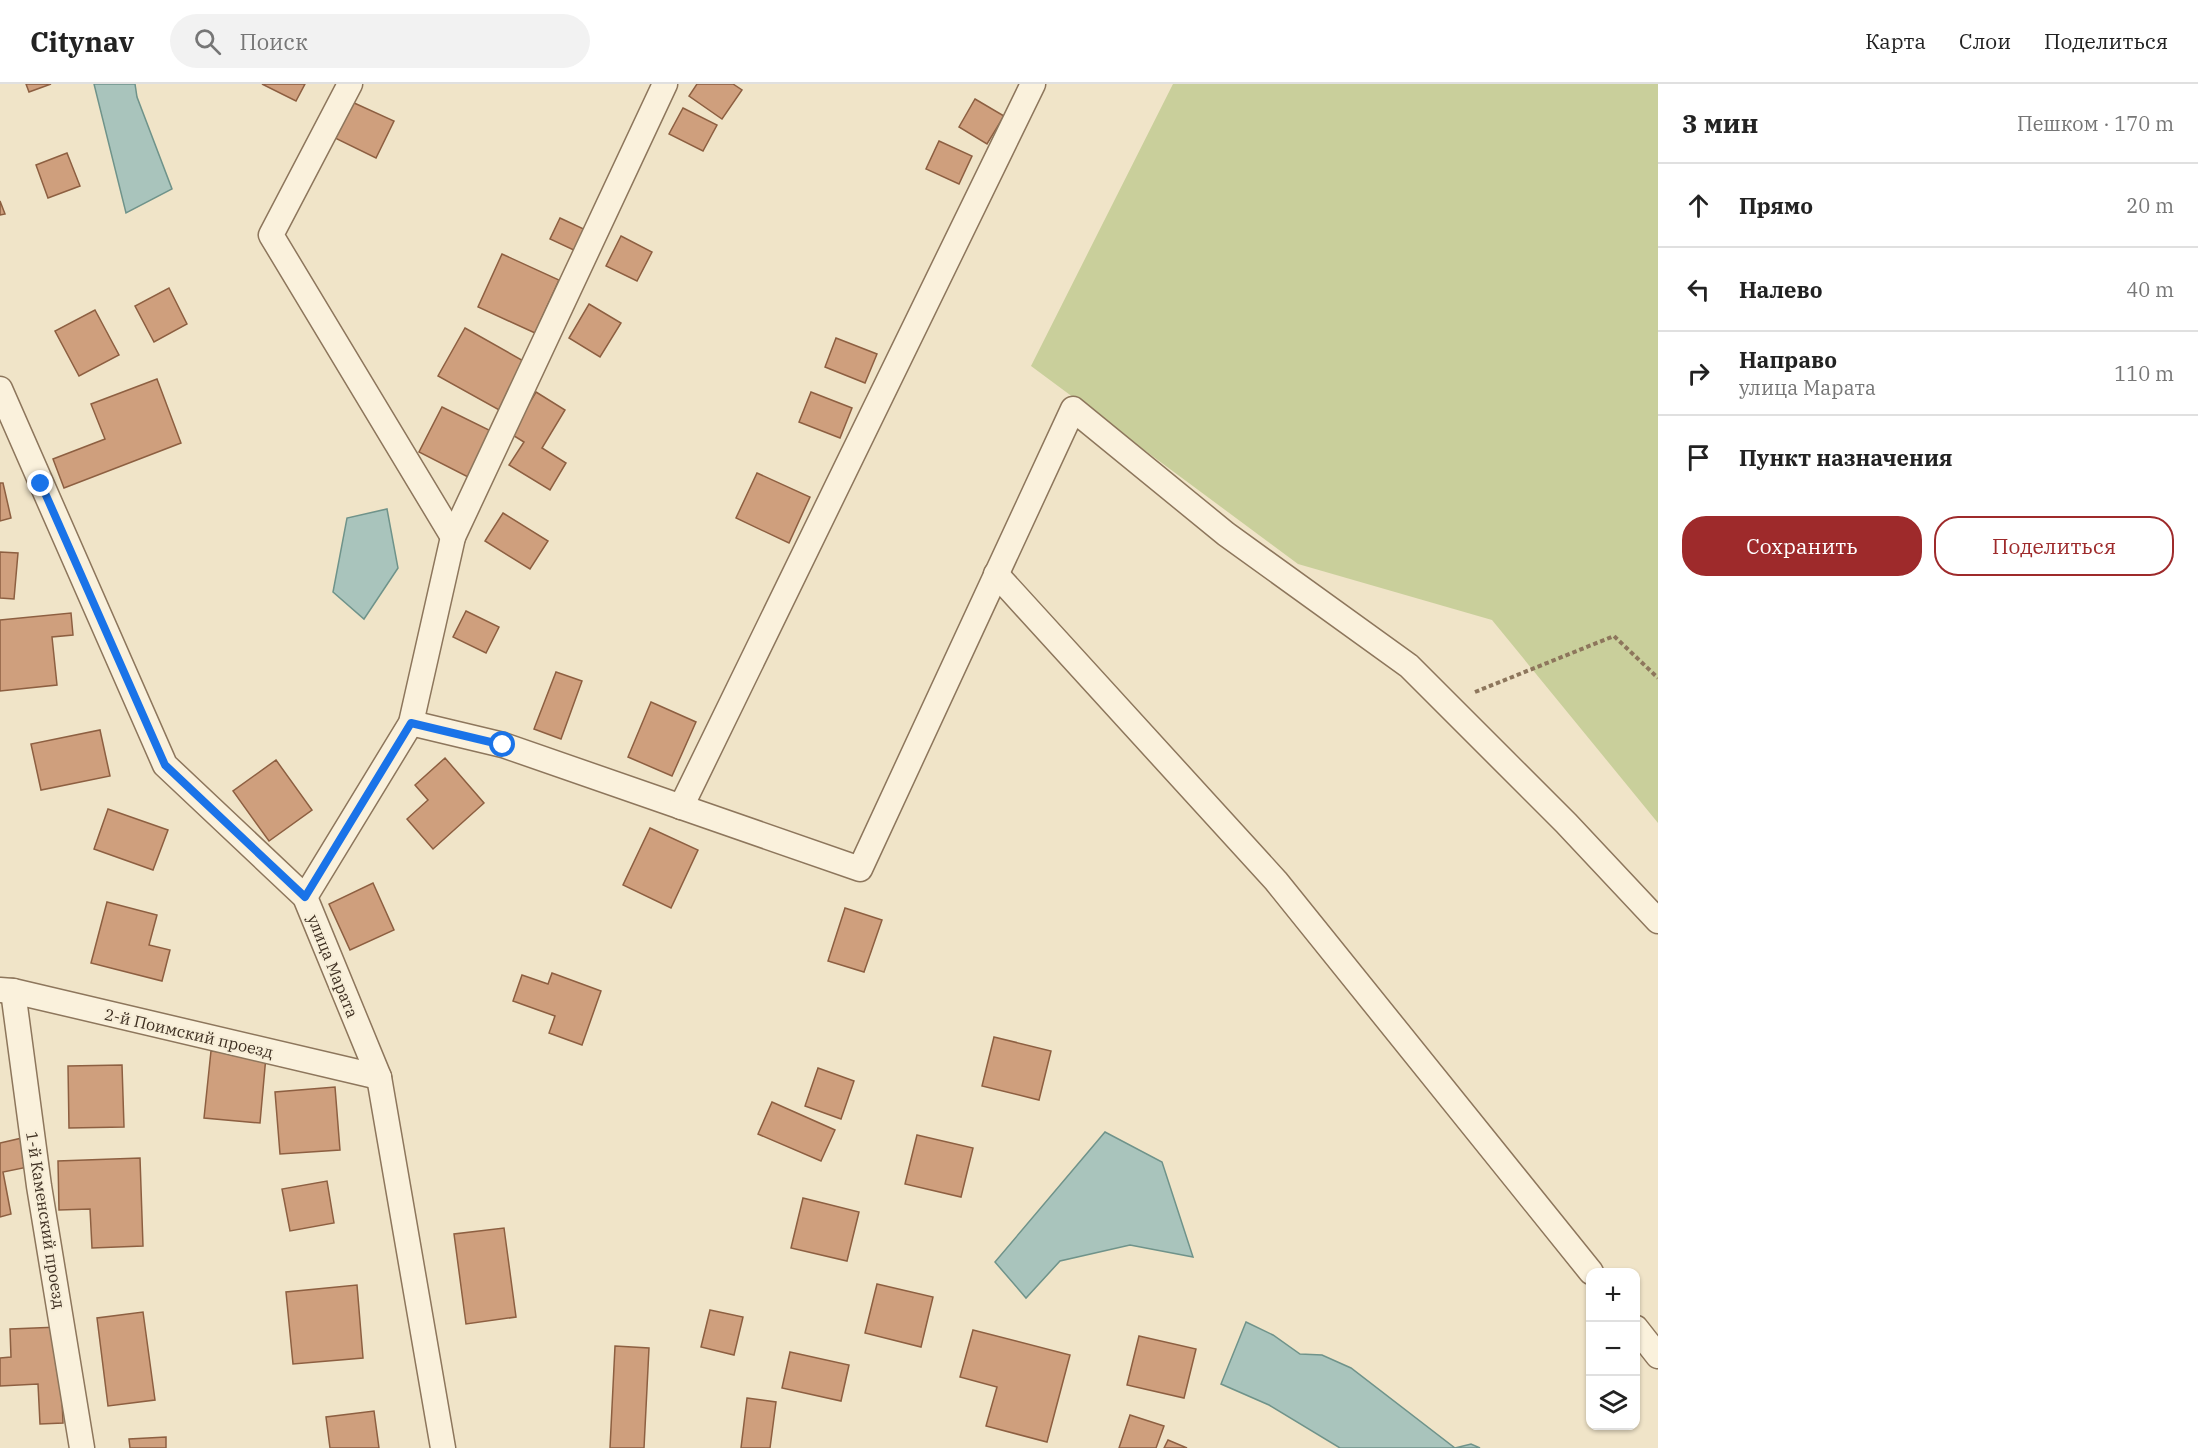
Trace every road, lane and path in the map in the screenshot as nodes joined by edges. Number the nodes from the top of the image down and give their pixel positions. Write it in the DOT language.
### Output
graph roads {
  1 [pos="350,84"];
  2 [pos="665,84"];
  3 [pos="1033,84"];
  4 [pos="0,389"];
  5 [pos="453,537"];
  6 [pos="996,574"];
  7 [pos="1658,678"];
  8 [pos="1446,704"];
  9 [pos="411,723"];
  10 [pos="681,807"];
  11 [pos="305,897"];
  12 [pos="1658,921"];
  13 [pos="6,991"];
  14 [pos="379,1077"];
  15 [pos="1588,1268"];
  16 [pos="1640,1334"];
  17 [pos="1658,1356"];
  18 [pos="82,1448"];
  19 [pos="443,1448"];
  1 -- 5 [label="street"];
  2 -- 5 [label="street"];
  3 -- 10 [label="street"];
  4 -- 11 [label="street, улица Марата"];
  5 -- 9 [label="street"];
  6 -- 8 [label="street"];
  6 -- 10 [label="street"];
  6 -- 15 [label="street"];
  7 -- 8 [label="path"];
  8 -- 12 [label="street"];
  9 -- 10 [label="street"];
  9 -- 11 [label="street"];
  11 -- 14 [label="street, улица Марата"];
  13 -- 14 [label="street, 2-й Поимский проезд"];
  13 -- 18 [label="street, 1-й Каменский проезд"];
  14 -- 19 [label="street, улица Марата"];
  16 -- 17 [label="street"];
}
